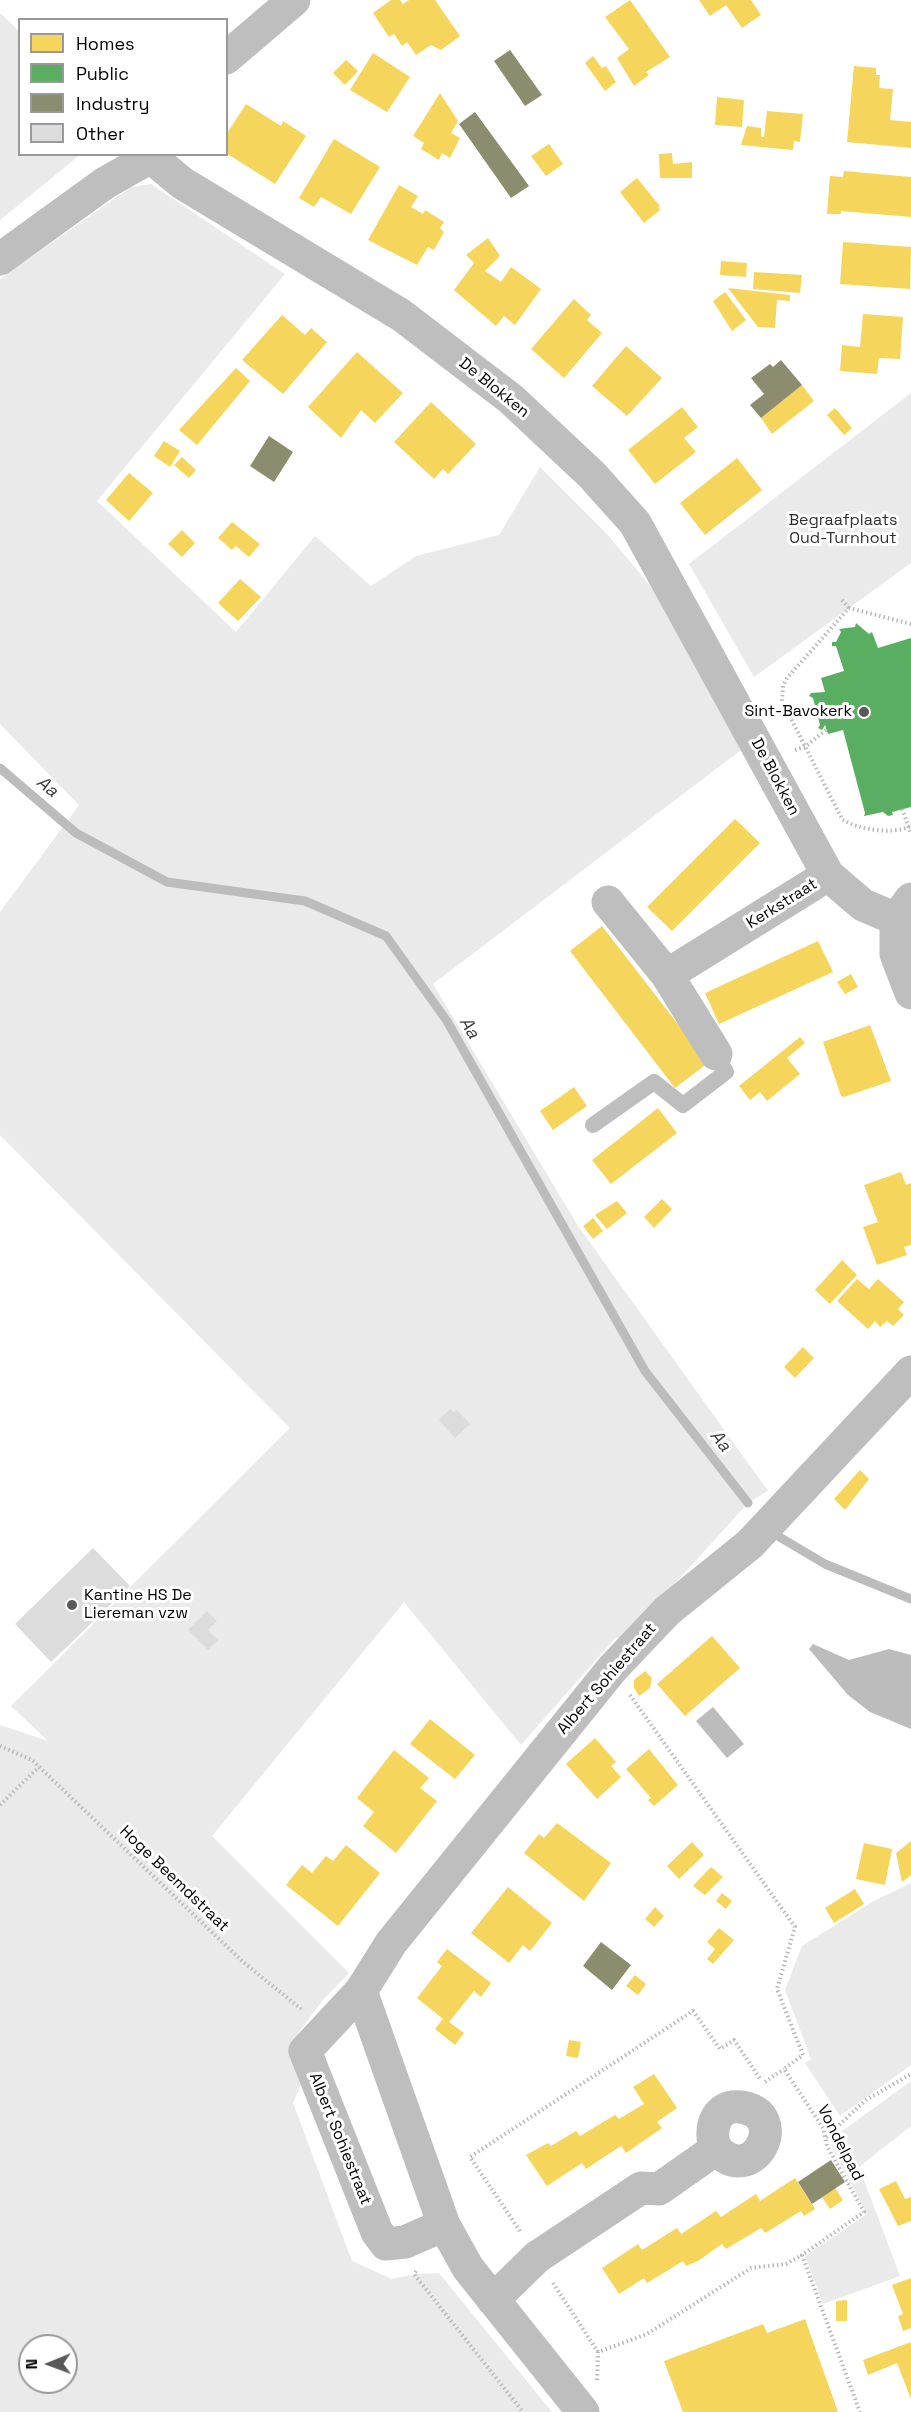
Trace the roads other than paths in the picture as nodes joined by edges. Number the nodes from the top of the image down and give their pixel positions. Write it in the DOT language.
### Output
graph roads {
  1 [pos="294,0"];
  2 [pos="228,56"];
  3 [pos="151,156"];
  4 [pos="0,259"];
  5 [pos="828,875"];
  6 [pos="608,902"];
  7 [pos="903,909"];
  8 [pos="667,975"];
  9 [pos="911,993"];
  10 [pos="716,1054"];
  11 [pos="593,1125"];
  12 [pos="911,1372"];
  13 [pos="361,1991"];
  14 [pos="716,2149"];
  15 [pos="444,2225"];
  16 [pos="493,2301"];
  17 [pos="590,2398"];
  1 -- 2 [label="street"];
  3 -- 4 [label="street, De Blokken"];
  3 -- 5 [label="street, De Blokken"];
  5 -- 7 [label="street, Kerkstraat"];
  5 -- 8 [label="street, Kerkstraat"];
  6 -- 8 [label="street"];
  7 -- 9 [label="street, Kerkstraat"];
  8 -- 10 [label="street"];
  10 -- 11 [label="lane"];
  12 -- 13 [label="street, Albert Sohiestraat"];
  13 -- 15 [label="street"];
  13 -- 15 [label="street, Albert Sohiestraat"];
  14 -- 16 [label="street"];
  15 -- 16 [label="street"];
  16 -- 17 [label="street"];
}
